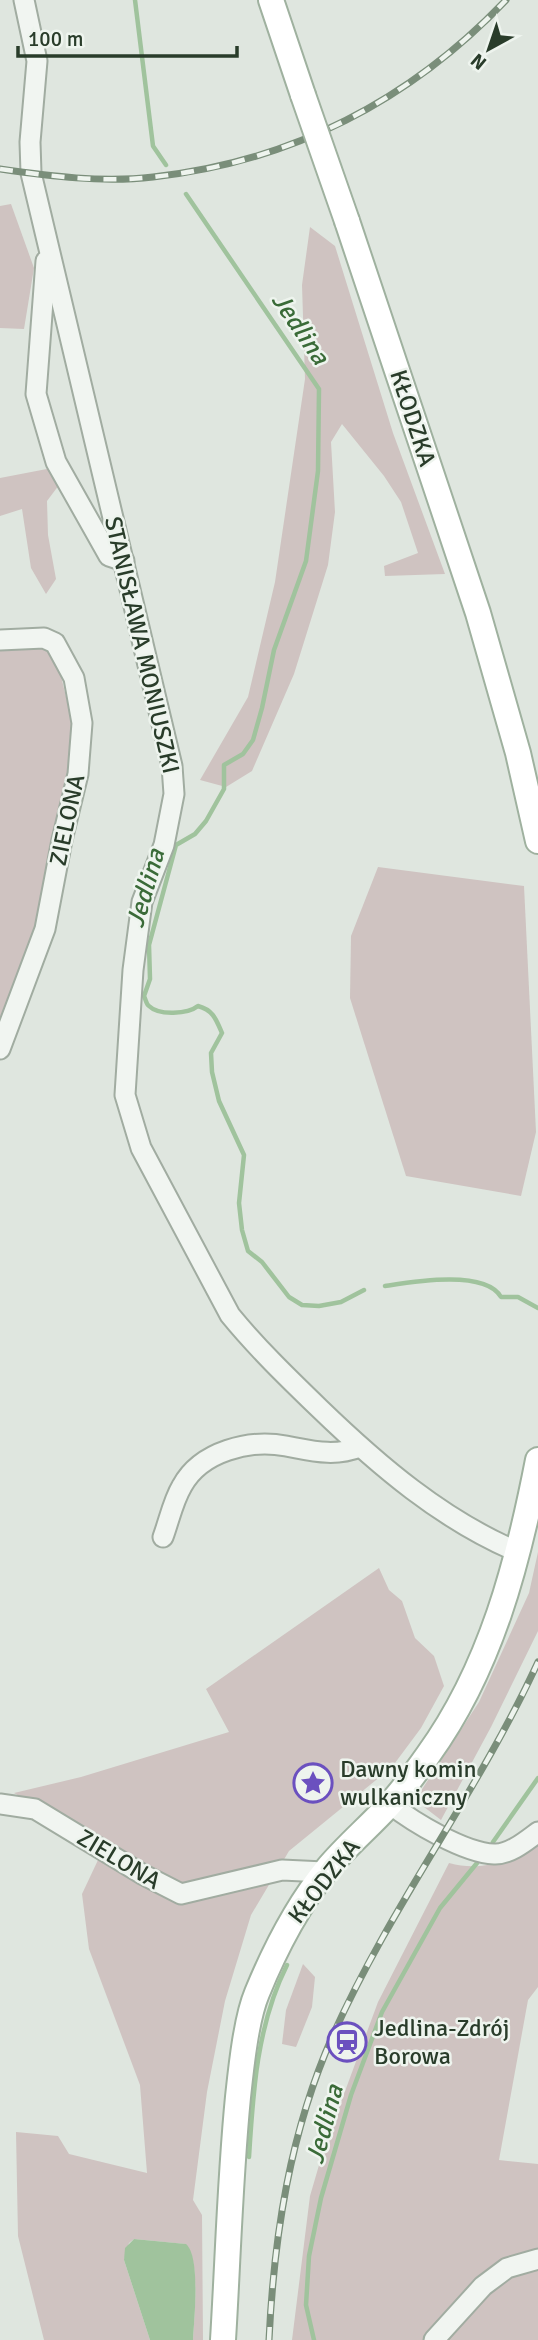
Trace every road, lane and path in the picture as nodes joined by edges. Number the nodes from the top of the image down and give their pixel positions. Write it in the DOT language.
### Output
graph roads {
  1 [pos="24,0"];
  2 [pos="271,0"];
  3 [pos="47,244"];
  4 [pos="124,561"];
  5 [pos="0,640"];
  6 [pos="538,841"];
  7 [pos="0,1049"];
  8 [pos="360,1447"];
  9 [pos="538,1460"];
  10 [pos="163,1537"];
  11 [pos="518,1552"];
  12 [pos="0,1804"];
  13 [pos="390,1804"];
  14 [pos="538,1832"];
  15 [pos="324,1872"];
  16 [pos="538,2259"];
  17 [pos="223,2340"];
  18 [pos="434,2340"];
  1 -- 3 [label="street, STANISŁAWA MONIUSZKI"];
  2 -- 6 [label="main road, KŁODZKA, bridge"];
  3 -- 4 [label="street, STANISŁAWA MONIUSZKI"];
  3 -- 4 [label="street"];
  4 -- 8 [label="street, STANISŁAWA MONIUSZKI"];
  5 -- 7 [label="street, ZIELONA"];
  8 -- 10 [label="street"];
  8 -- 11 [label="street, STANISŁAWA MONIUSZKI"];
  9 -- 11 [label="main road, KŁODZKA"];
  11 -- 13 [label="main road, KŁODZKA"];
  12 -- 15 [label="street, ZIELONA"];
  13 -- 14 [label="street"];
  13 -- 15 [label="main road, KŁODZKA"];
  15 -- 17 [label="main road, KŁODZKA"];
  16 -- 18 [label="street"];
}
